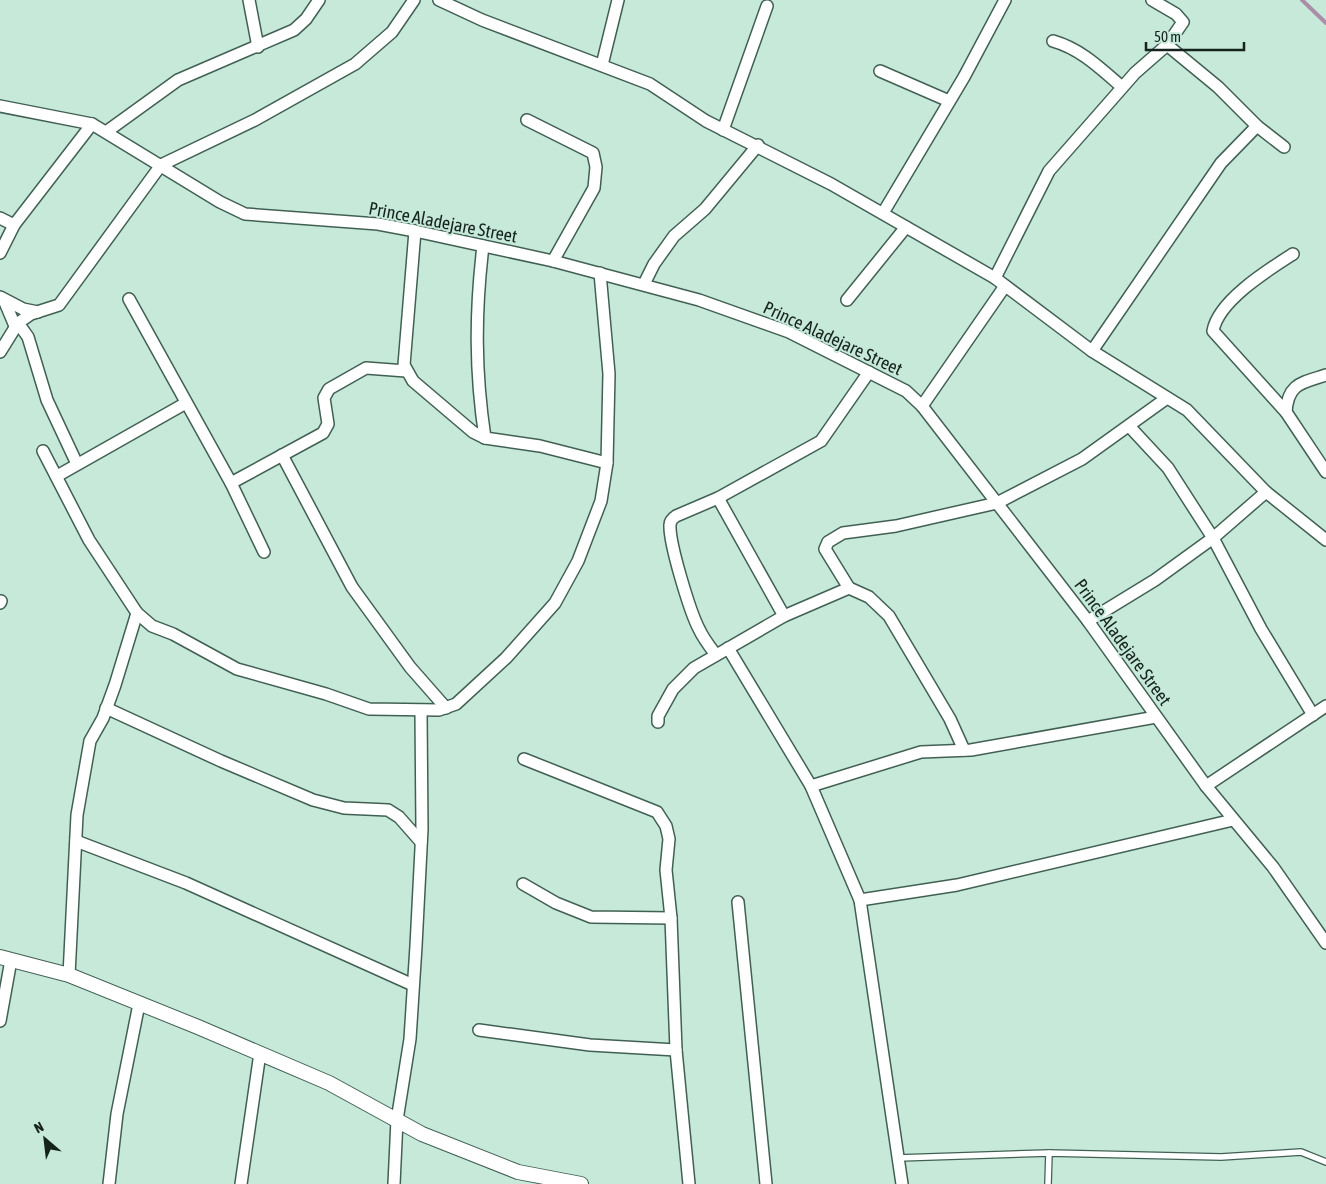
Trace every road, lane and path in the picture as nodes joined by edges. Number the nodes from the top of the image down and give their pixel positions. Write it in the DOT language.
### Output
graph roads {
  1 [pos="249,0"];
  2 [pos="319,0"];
  3 [pos="414,0"];
  4 [pos="439,0"];
  5 [pos="618,0"];
  6 [pos="1005,0"];
  7 [pos="1152,0"];
  8 [pos="767,6"];
  9 [pos="1053,40"];
  10 [pos="1167,45"];
  11 [pos="258,47"];
  12 [pos="602,65"];
  13 [pos="880,71"];
  14 [pos="1122,87"];
  15 [pos="949,101"];
  16 [pos="0,106"];
  17 [pos="528,120"];
  18 [pos="92,124"];
  19 [pos="1257,126"];
  20 [pos="723,130"];
  21 [pos="106,132"];
  22 [pos="758,145"];
  23 [pos="1284,147"];
  24 [pos="161,165"];
  25 [pos="883,213"];
  26 [pos="0,218"];
  27 [pos="14,225"];
  28 [pos="906,227"];
  29 [pos="415,231"];
  30 [pos="484,246"];
  31 [pos="0,253"];
  32 [pos="1294,254"];
  33 [pos="553,261"];
  34 [pos="600,273"];
  35 [pos="995,278"];
  36 [pos="644,284"];
  37 [pos="1004,286"];
  38 [pos="2,298"];
  39 [pos="129,299"];
  40 [pos="847,300"];
  41 [pos="38,312"];
  42 [pos="17,325"];
  43 [pos="1092,351"];
  44 [pos="0,352"];
  45 [pos="406,371"];
  46 [pos="869,372"];
  47 [pos="1326,374"];
  48 [pos="1168,398"];
  49 [pos="186,403"];
  50 [pos="922,406"];
  51 [pos="1286,412"];
  52 [pos="1129,426"];
  53 [pos="485,438"];
  54 [pos="43,451"];
  55 [pos="282,455"];
  56 [pos="607,462"];
  57 [pos="77,464"];
  58 [pos="1326,472"];
  59 [pos="57,476"];
  60 [pos="231,483"];
  61 [pos="1266,492"];
  62 [pos="718,498"];
  63 [pos="997,503"];
  64 [pos="1213,538"];
  65 [pos="1326,540"];
  66 [pos="264,552"];
  67 [pos="849,588"];
  68 [pos="137,613"];
  69 [pos="784,616"];
  70 [pos="1088,620"];
  71 [pos="728,648"];
  72 [pos="716,655"];
  73 [pos="1326,706"];
  74 [pos="106,708"];
  75 [pos="446,708"];
  76 [pos="421,712"];
  77 [pos="1313,715"];
  78 [pos="1156,718"];
  79 [pos="658,722"];
  80 [pos="964,750"];
  81 [pos="524,759"];
  82 [pos="811,786"];
  83 [pos="1206,786"];
  84 [pos="1234,820"];
  85 [pos="76,841"];
  86 [pos="421,842"];
  87 [pos="524,884"];
  88 [pos="860,900"];
  89 [pos="738,902"];
  90 [pos="671,918"];
  91 [pos="1326,943"];
  92 [pos="6,958"];
  93 [pos="69,975"];
  94 [pos="413,985"];
  95 [pos="138,1004"];
  96 [pos="0,1021"];
  97 [pos="478,1030"];
  98 [pos="676,1050"];
  99 [pos="260,1053"];
  100 [pos="397,1120"];
  101 [pos="1049,1153"];
  102 [pos="898,1158"];
  103 [pos="1326,1162"];
  104 [pos="109,1184"];
  105 [pos="241,1184"];
  106 [pos="394,1184"];
  107 [pos="581,1184"];
  108 [pos="689,1184"];
  109 [pos="766,1184"];
  110 [pos="902,1184"];
  111 [pos="1048,1184"];
  1 -- 11 [label="street"];
  2 -- 11 [label="street"];
  3 -- 24 [label="street"];
  4 -- 12 [label="street"];
  5 -- 12 [label="street"];
  6 -- 15 [label="street"];
  7 -- 10 [label="street"];
  8 -- 20 [label="street"];
  9 -- 14 [label="street"];
  10 -- 14 [label="street"];
  10 -- 19 [label="street"];
  11 -- 21 [label="street"];
  12 -- 20 [label="street"];
  13 -- 15 [label="street"];
  14 -- 35 [label="street"];
  15 -- 25 [label="street"];
  16 -- 18 [label="street, Prince Aladejare Street"];
  17 -- 33 [label="street"];
  18 -- 21 [label="street, Prince Aladejare Street"];
  18 -- 27 [label="street"];
  19 -- 23 [label="street"];
  19 -- 43 [label="street"];
  20 -- 22 [label="street"];
  21 -- 24 [label="street, Prince Aladejare Street"];
  22 -- 25 [label="street"];
  22 -- 36 [label="street"];
  24 -- 29 [label="street, Prince Aladejare Street"];
  24 -- 41 [label="street"];
  25 -- 28 [label="street"];
  26 -- 27 [label="street"];
  27 -- 31 [label="street"];
  28 -- 35 [label="street"];
  28 -- 40 [label="street"];
  29 -- 30 [label="street, Prince Aladejare Street"];
  29 -- 45 [label="street"];
  30 -- 33 [label="street, Prince Aladejare Street"];
  30 -- 53 [label="street"];
  32 -- 51 [label="street"];
  33 -- 34 [label="street, Prince Aladejare Street"];
  34 -- 36 [label="street, Prince Aladejare Street"];
  34 -- 56 [label="street"];
  35 -- 37 [label="street"];
  36 -- 46 [label="street, Prince Aladejare Street"];
  37 -- 43 [label="street"];
  37 -- 50 [label="street"];
  38 -- 41 [label="street"];
  38 -- 42 [label="street"];
  39 -- 49 [label="street"];
  41 -- 42 [label="street"];
  42 -- 44 [label="street"];
  42 -- 57 [label="street"];
  43 -- 48 [label="street"];
  45 -- 53 [label="street"];
  45 -- 55 [label="street"];
  46 -- 50 [label="street, Prince Aladejare Street"];
  46 -- 62 [label="street"];
  47 -- 51 [label="street"];
  48 -- 52 [label="street"];
  48 -- 61 [label="street"];
  49 -- 57 [label="street"];
  49 -- 60 [label="street"];
  50 -- 63 [label="street, Prince Aladejare Street"];
  51 -- 58 [label="street"];
  52 -- 63 [label="street"];
  52 -- 64 [label="street"];
  53 -- 56 [label="street"];
  54 -- 59 [label="street"];
  55 -- 60 [label="street"];
  55 -- 75 [label="street"];
  56 -- 75 [label="street"];
  57 -- 59 [label="street"];
  59 -- 68 [label="street"];
  60 -- 66 [label="street"];
  61 -- 64 [label="street"];
  61 -- 65 [label="street"];
  62 -- 69 [label="street"];
  62 -- 72 [label="street"];
  63 -- 67 [label="street"];
  63 -- 70 [label="street, Prince Aladejare Street"];
  64 -- 70 [label="street"];
  64 -- 77 [label="street"];
  67 -- 69 [label="street"];
  67 -- 80 [label="street"];
  68 -- 74 [label="street"];
  68 -- 76 [label="street"];
  69 -- 71 [label="street"];
  70 -- 78 [label="street, Prince Aladejare Street"];
  71 -- 72 [label="street"];
  71 -- 82 [label="street"];
  72 -- 79 [label="street"];
  73 -- 77 [label="street"];
  74 -- 85 [label="street"];
  74 -- 86 [label="street"];
  75 -- 76 [label="street"];
  76 -- 86 [label="street"];
  77 -- 83 [label="street"];
  78 -- 80 [label="street"];
  78 -- 83 [label="street, Prince Aladejare Street"];
  80 -- 82 [label="street"];
  81 -- 90 [label="street"];
  82 -- 88 [label="street"];
  83 -- 84 [label="street, Prince Aladejare Street"];
  84 -- 88 [label="street"];
  84 -- 91 [label="street, Prince Aladejare Street"];
  85 -- 93 [label="street"];
  85 -- 94 [label="street"];
  86 -- 94 [label="street"];
  87 -- 90 [label="street"];
  88 -- 102 [label="street"];
  89 -- 109 [label="street"];
  90 -- 98 [label="street"];
  92 -- 93 [label="street"];
  92 -- 96 [label="street"];
  93 -- 95 [label="street"];
  94 -- 100 [label="street"];
  95 -- 99 [label="street"];
  95 -- 104 [label="street"];
  97 -- 98 [label="street"];
  98 -- 108 [label="street"];
  99 -- 100 [label="street"];
  99 -- 105 [label="street"];
  100 -- 106 [label="street"];
  100 -- 107 [label="street"];
  101 -- 102 [label="lane"];
  101 -- 103 [label="lane"];
  101 -- 111 [label="lane"];
  102 -- 110 [label="street"];
}
